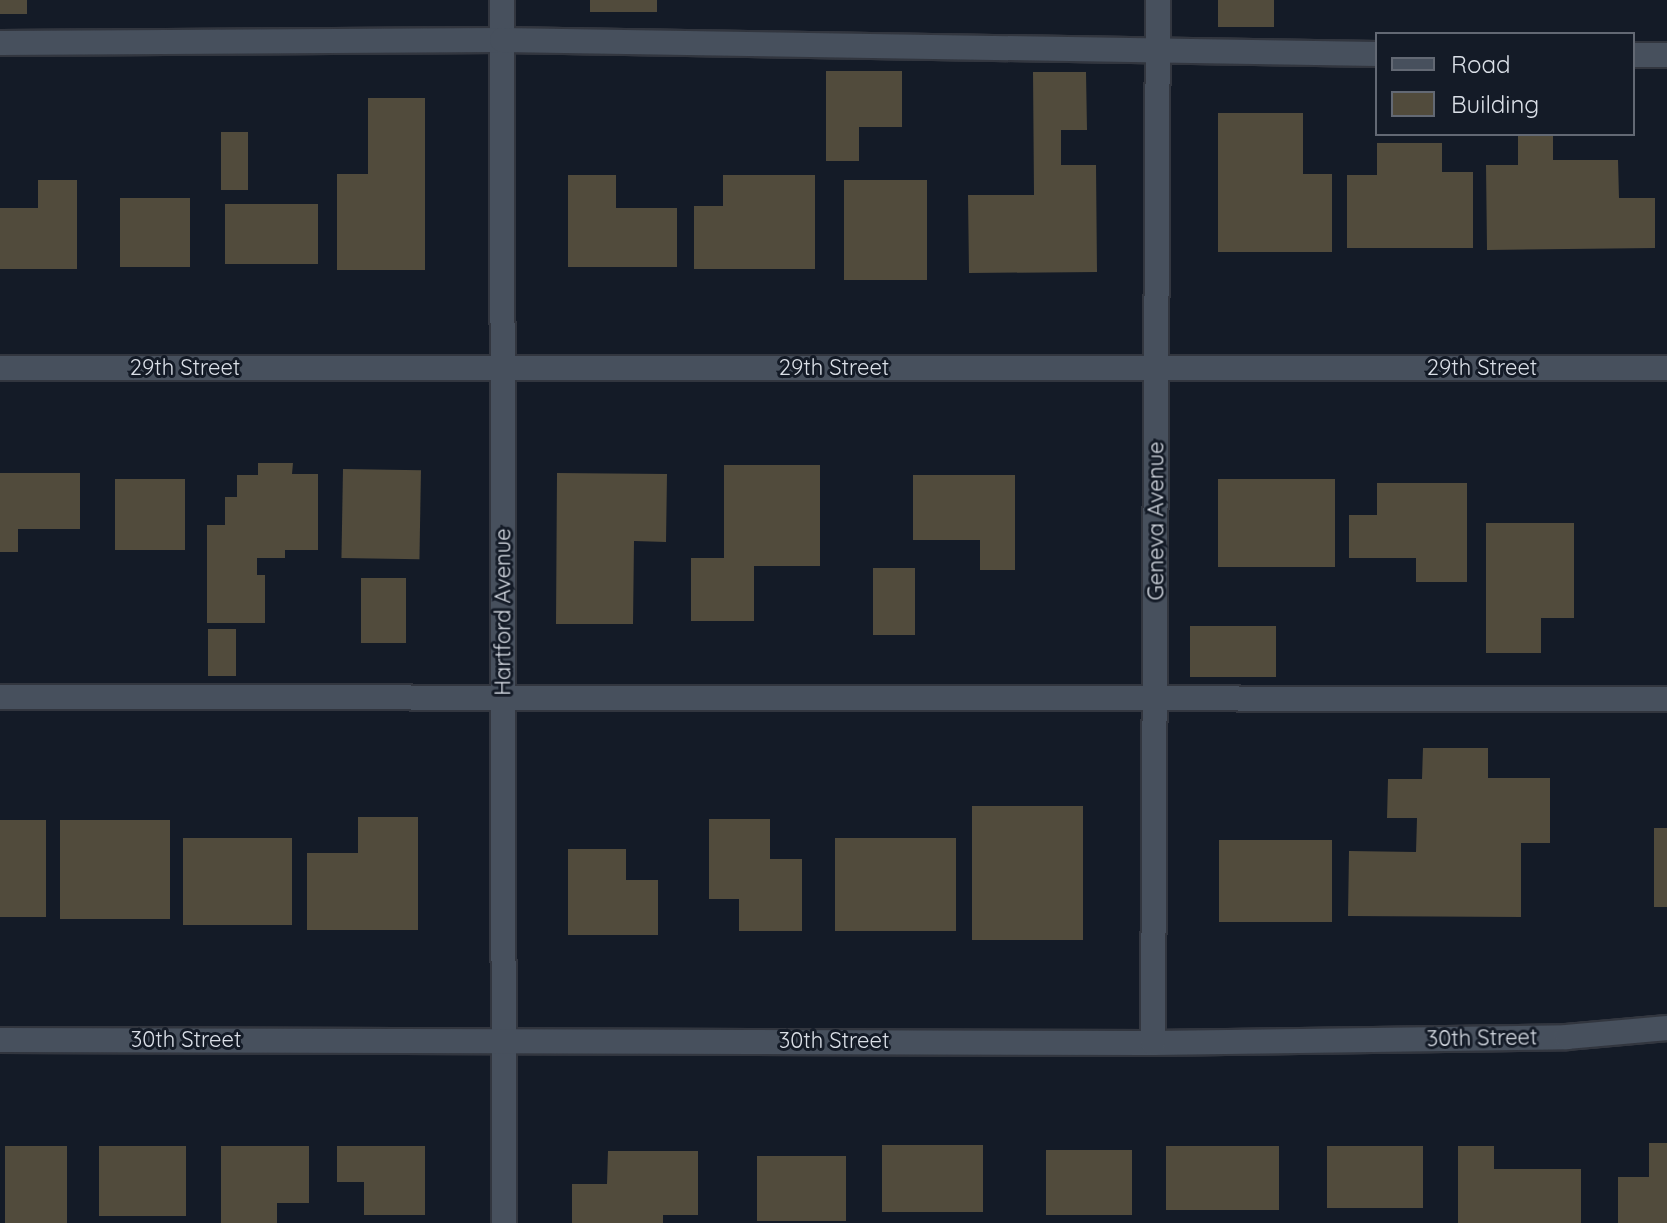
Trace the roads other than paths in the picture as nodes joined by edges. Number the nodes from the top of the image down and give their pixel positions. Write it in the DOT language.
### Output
graph roads {
  1 [pos="502,0"];
  2 [pos="1158,0"];
  3 [pos="502,40"];
  4 [pos="0,43"];
  5 [pos="1158,53"];
  6 [pos="1375,54"];
  7 [pos="1635,55"];
  8 [pos="1667,55"];
  9 [pos="0,368"];
  10 [pos="503,368"];
  11 [pos="1158,368"];
  12 [pos="1667,368"];
  13 [pos="0,697"];
  14 [pos="503,699"];
  15 [pos="1155,699"];
  16 [pos="1667,699"];
  17 [pos="1667,1028"];
  18 [pos="0,1040"];
  19 [pos="504,1040"];
  20 [pos="1153,1043"];
  21 [pos="504,1223"];
  1 -- 3 [label="street, Hartford Avenue"];
  2 -- 5 [label="street, Geneva Avenue"];
  3 -- 4 [label="street"];
  3 -- 5 [label="street"];
  3 -- 10 [label="street, Hartford Avenue"];
  5 -- 6 [label="street"];
  5 -- 11 [label="street, Geneva Avenue"];
  7 -- 8 [label="street"];
  9 -- 10 [label="street, 29th Street"];
  10 -- 11 [label="street, 29th Street"];
  10 -- 14 [label="street, Hartford Avenue"];
  11 -- 12 [label="street, 29th Street"];
  11 -- 15 [label="street, Geneva Avenue"];
  13 -- 14 [label="street"];
  14 -- 15 [label="street"];
  14 -- 19 [label="street, Hartford Avenue"];
  15 -- 16 [label="street"];
  15 -- 20 [label="street, Geneva Avenue"];
  17 -- 20 [label="street, 30th Street"];
  18 -- 19 [label="street, 30th Street"];
  19 -- 20 [label="street, 30th Street"];
  19 -- 21 [label="street, Hartford Avenue"];
}
